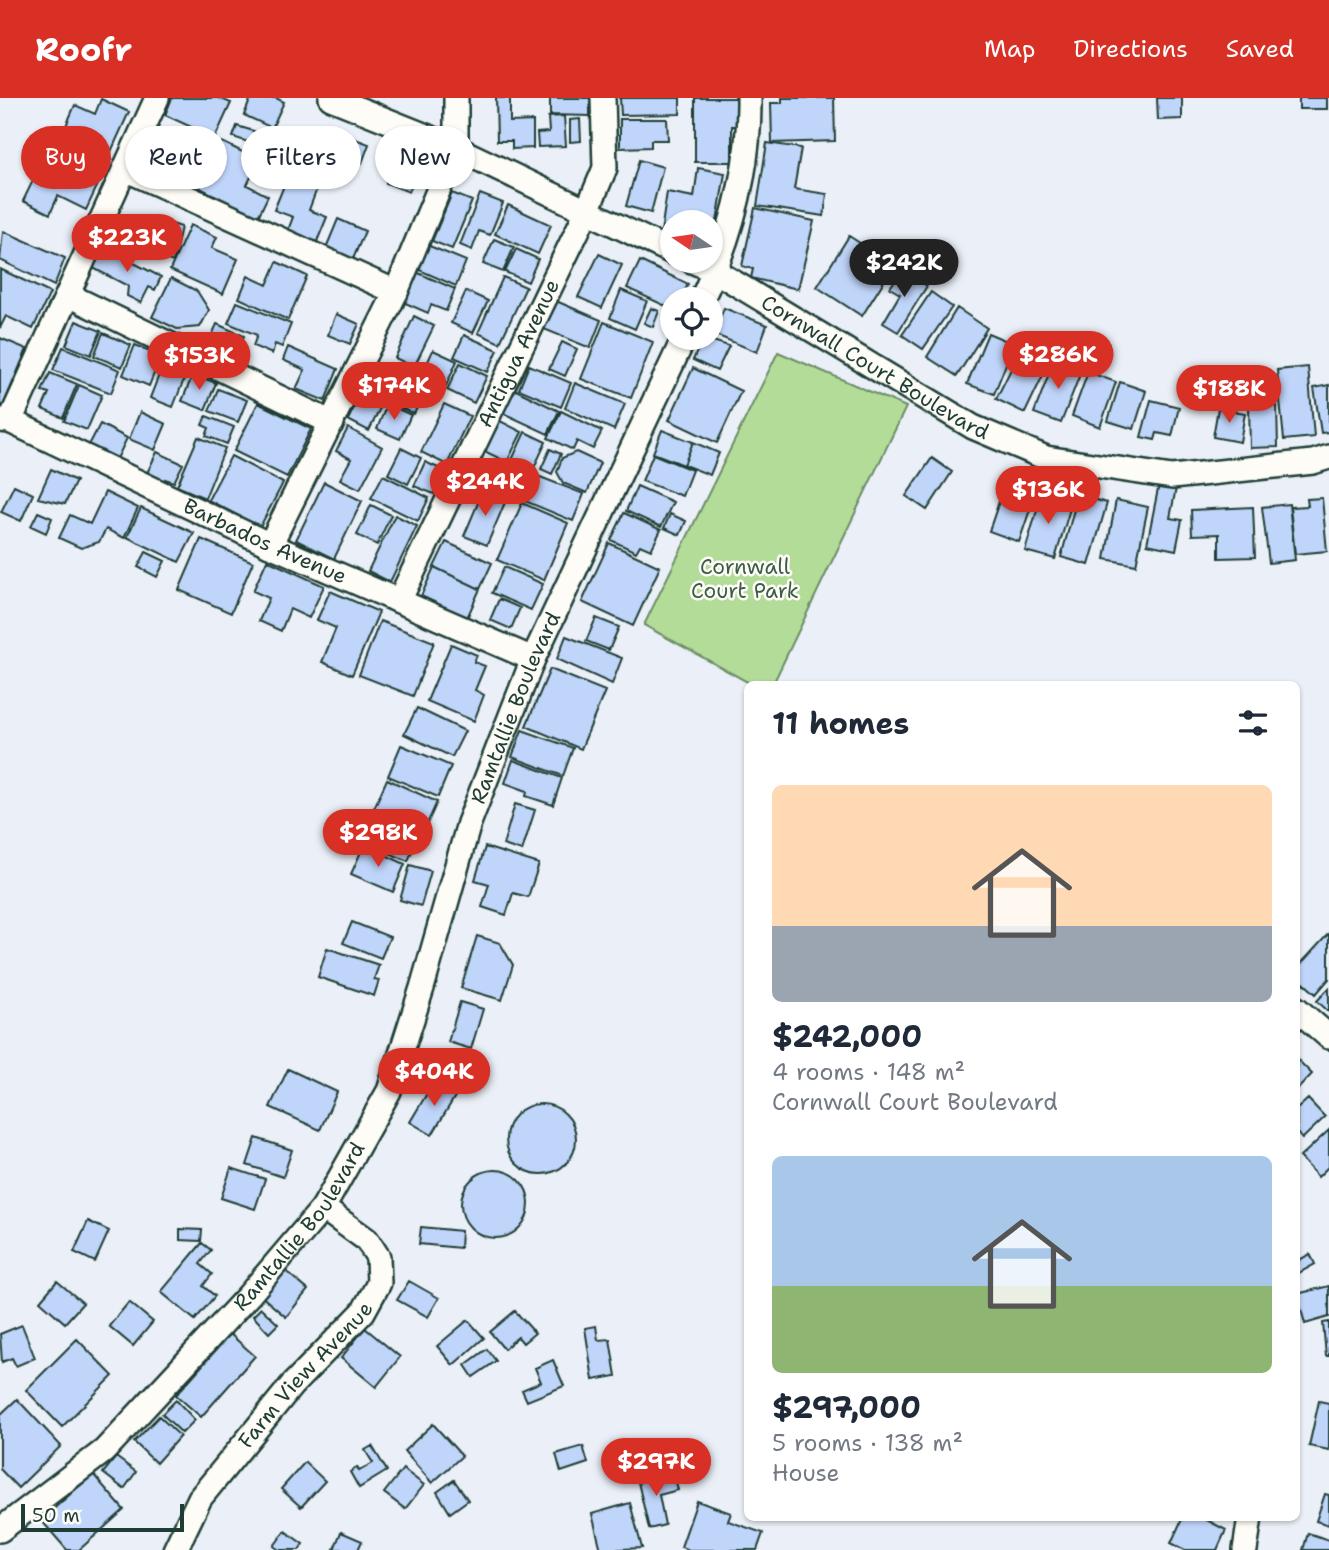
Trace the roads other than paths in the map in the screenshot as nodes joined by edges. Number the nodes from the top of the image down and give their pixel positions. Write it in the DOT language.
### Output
graph roads {
  1 [pos="157,98"];
  2 [pos="331,98"];
  3 [pos="456,98"];
  4 [pos="603,98"];
  5 [pos="750,98"];
  6 [pos="144,126"];
  7 [pos="401,126"];
  8 [pos="456,126"];
  9 [pos="475,158"];
  10 [pos="125,169"];
  11 [pos="169,189"];
  12 [pos="439,189"];
  13 [pos="586,213"];
  14 [pos="660,247"];
  15 [pos="723,249"];
  16 [pos="718,273"];
  17 [pos="396,292"];
  18 [pos="68,295"];
  19 [pos="678,350"];
  20 [pos="5,421"];
  21 [pos="332,423"];
  22 [pos="1329,457"];
  23 [pos="270,545"];
  24 [pos="399,601"];
  25 [pos="533,659"];
  26 [pos="1300,1012"];
  27 [pos="1329,1037"];
  28 [pos="323,1208"];
  29 [pos="1249,1521"];
  30 [pos="0,1530"];
  31 [pos="175,1550"];
  32 [pos="1245,1550"];
  1 -- 6 [label="street"];
  2 -- 7 [label="street"];
  3 -- 8 [label="street"];
  4 -- 13 [label="street, Antigua Avenue"];
  5 -- 15 [label="street"];
  9 -- 13 [label="street"];
  10 -- 18 [label="street"];
  11 -- 17 [label="street"];
  12 -- 17 [label="street"];
  13 -- 14 [label="street"];
  13 -- 24 [label="street, Antigua Avenue"];
  16 -- 22 [label="street, Cornwall Court Boulevard"];
  17 -- 21 [label="street"];
  18 -- 20 [label="street"];
  18 -- 21 [label="street"];
  19 -- 25 [label="street, Ramtallie Boulevard"];
  20 -- 23 [label="street, Barbados Avenue"];
  21 -- 23 [label="street"];
  23 -- 24 [label="street, Barbados Avenue"];
  24 -- 25 [label="street, Barbados Avenue"];
  25 -- 28 [label="street, Ramtallie Boulevard"];
  26 -- 27 [label="street"];
  28 -- 30 [label="street, Ramtallie Boulevard"];
  28 -- 31 [label="street, Farm View Avenue"];
  29 -- 32 [label="street"];
}
